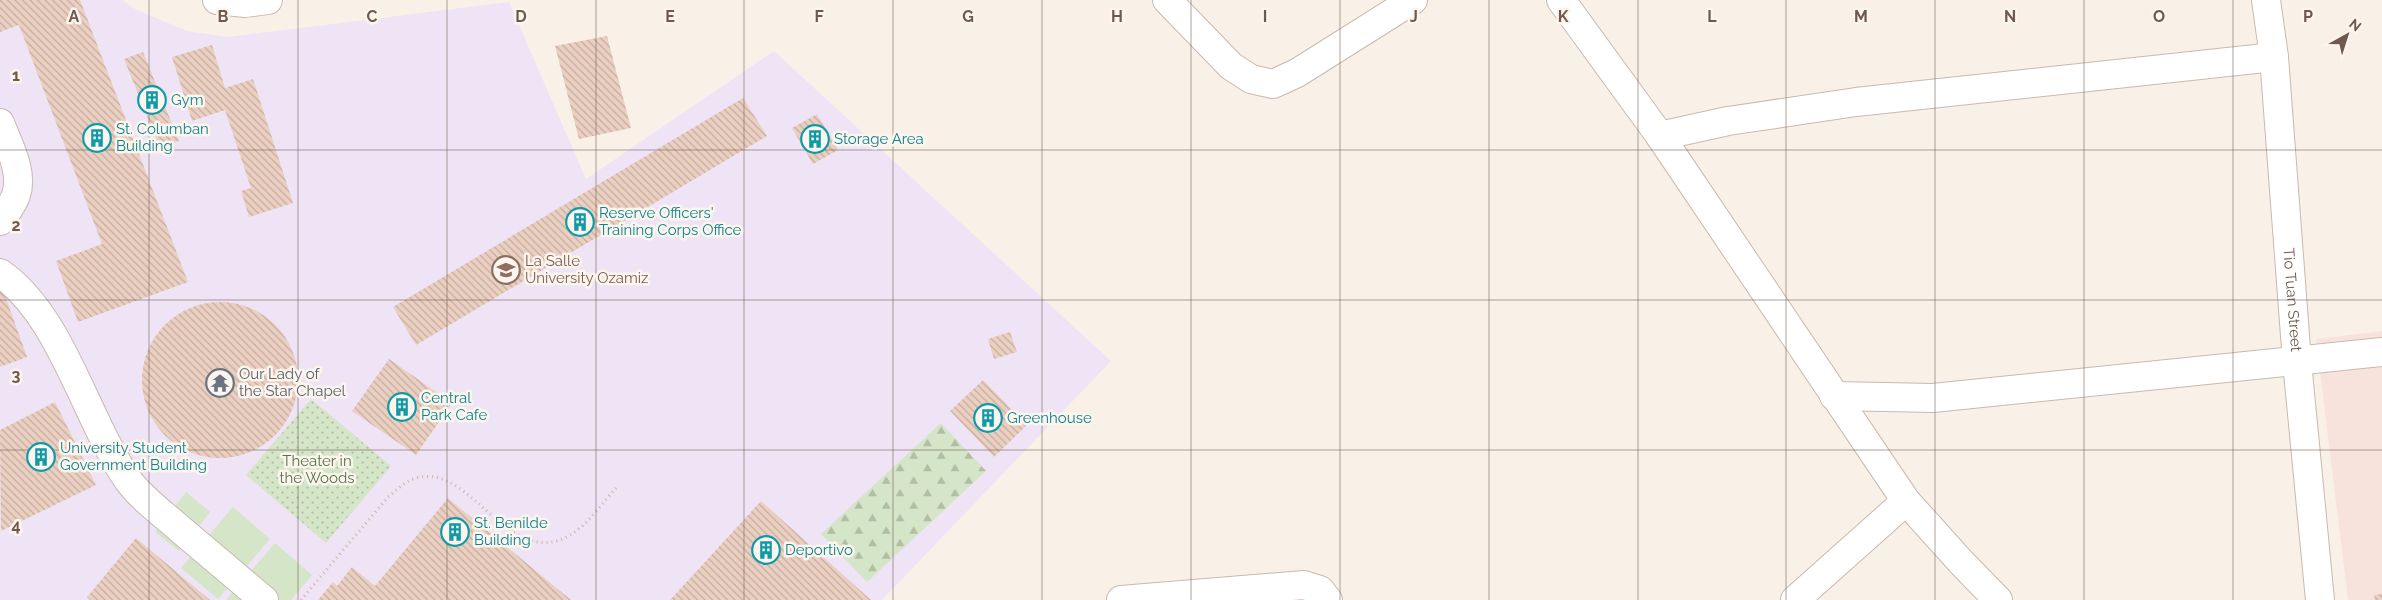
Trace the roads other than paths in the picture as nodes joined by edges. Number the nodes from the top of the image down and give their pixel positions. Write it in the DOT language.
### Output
graph roads {
  1 [pos="217,0"];
  2 [pos="268,0"];
  3 [pos="1167,0"];
  4 [pos="1413,0"];
  5 [pos="1561,0"];
  6 [pos="2266,0"];
  7 [pos="2274,57"];
  8 [pos="0,123"];
  9 [pos="1660,136"];
  10 [pos="0,221"];
  11 [pos="0,273"];
  12 [pos="2382,352"];
  13 [pos="2297,362"];
  14 [pos="1834,396"];
  15 [pos="1906,501"];
  16 [pos="264,600"];
  17 [pos="1121,600"];
  18 [pos="1328,600"];
  19 [pos="1795,600"];
  20 [pos="1998,600"];
  21 [pos="2320,600"];
  1 -- 2 [label="street"];
  3 -- 4 [label="street"];
  5 -- 9 [label="street"];
  6 -- 7 [label="street, Tio Tuan Street"];
  7 -- 9 [label="street"];
  7 -- 13 [label="street, Tio Tuan Street"];
  8 -- 10 [label="street"];
  9 -- 14 [label="street"];
  11 -- 16 [label="street"];
  12 -- 13 [label="street"];
  13 -- 14 [label="street"];
  13 -- 21 [label="street, Tio Tuan Street"];
  14 -- 15 [label="street"];
  15 -- 19 [label="street"];
  15 -- 20 [label="street"];
  17 -- 18 [label="street"];
}
